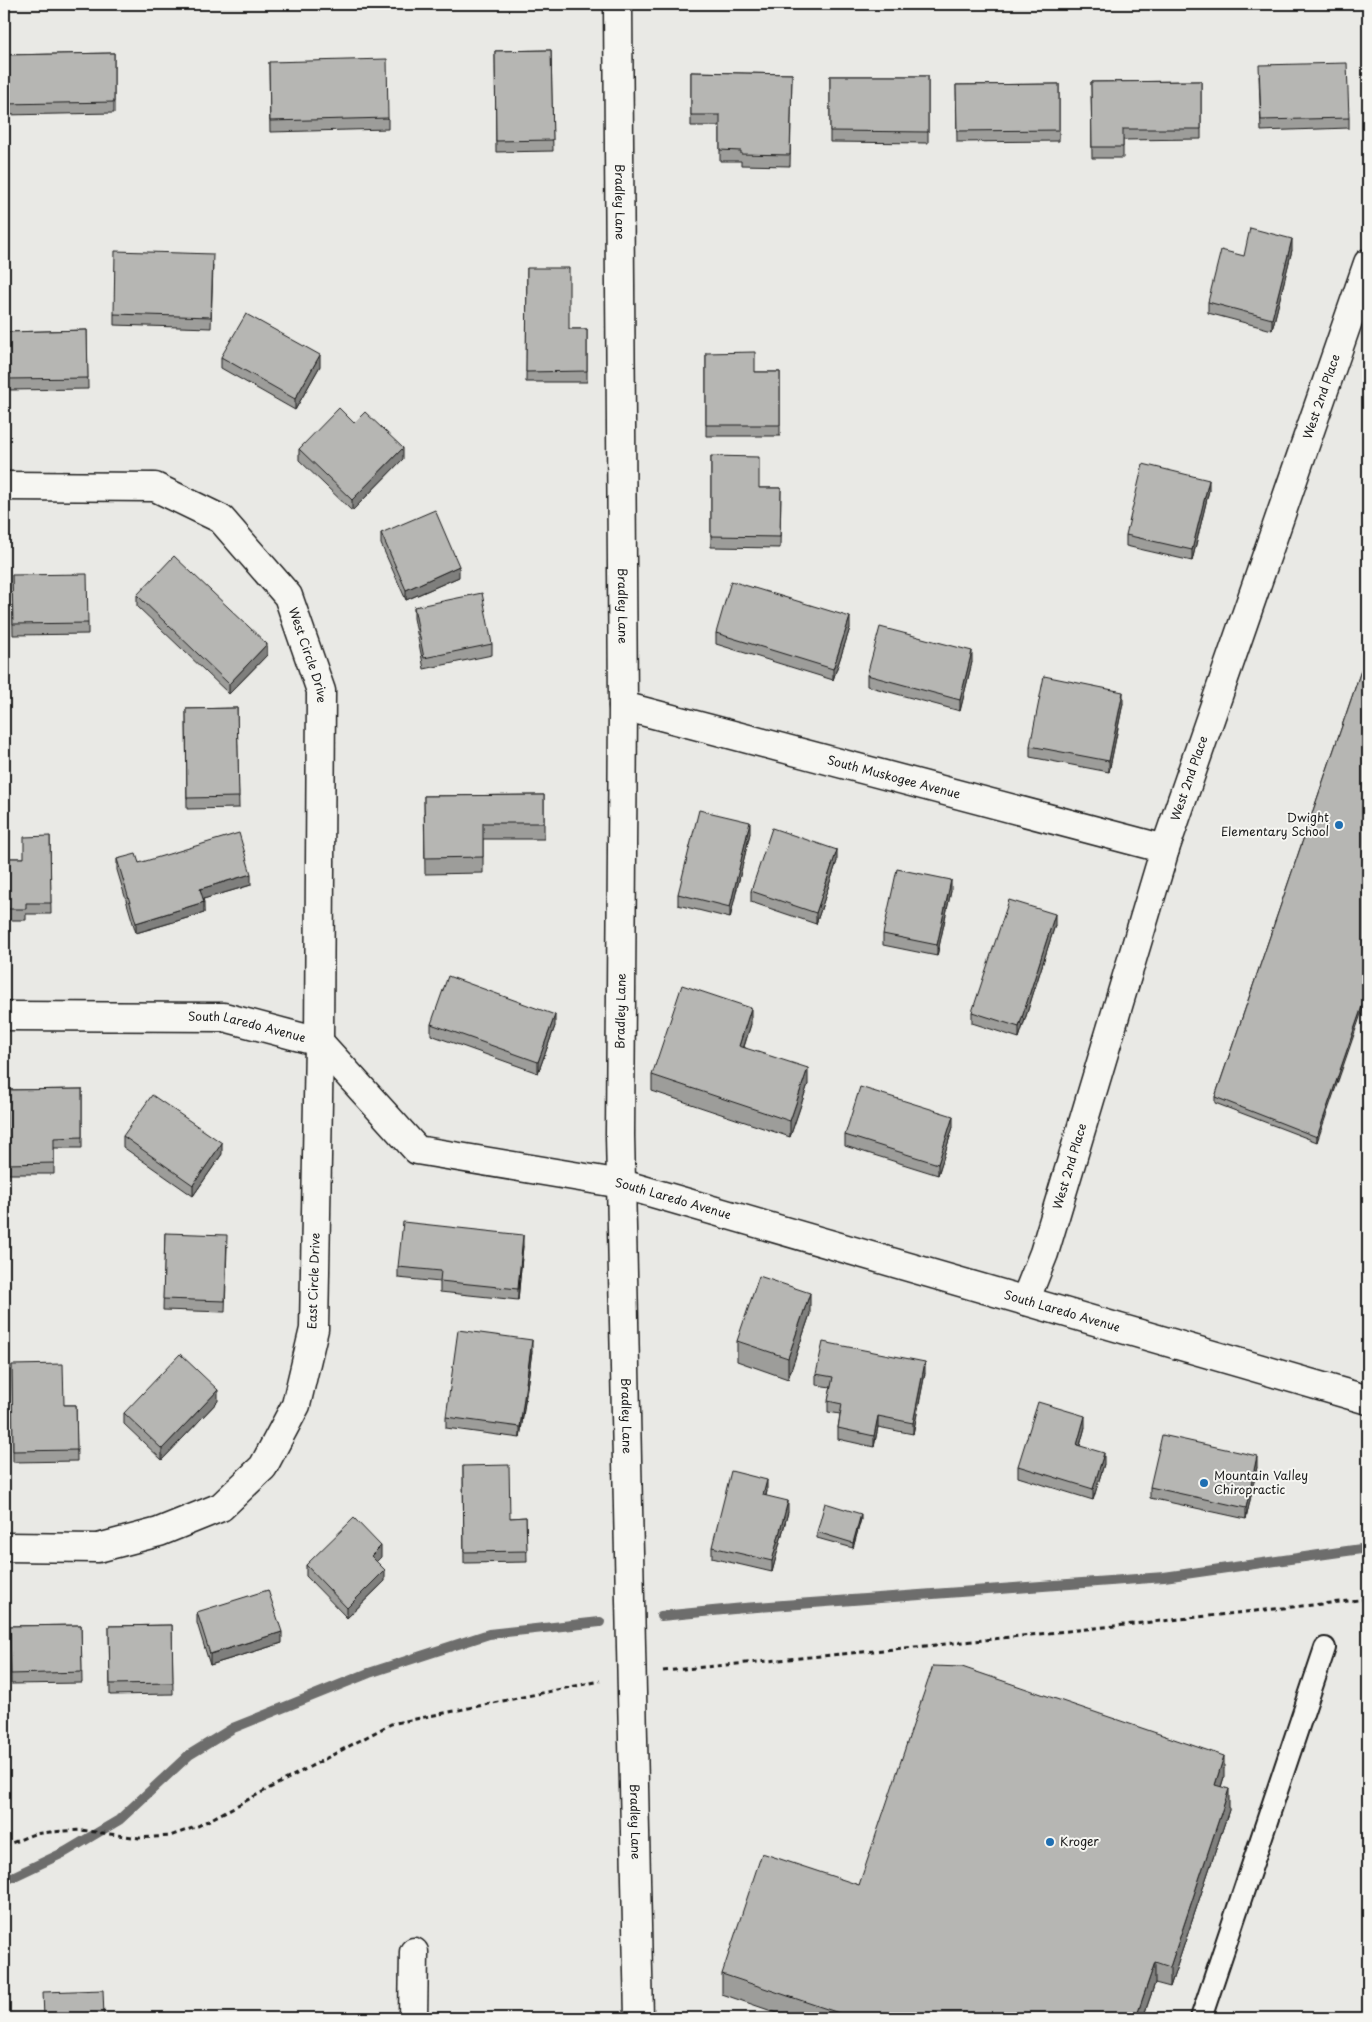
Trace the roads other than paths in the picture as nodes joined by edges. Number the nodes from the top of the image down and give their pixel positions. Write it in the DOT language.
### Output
graph roads {
  1 [pos="618,4"];
  2 [pos="1368,263"];
  3 [pos="4,486"];
  4 [pos="624,706"];
  5 [pos="1165,849"];
  6 [pos="4,1016"];
  7 [pos="319,1042"];
  8 [pos="622,1184"];
  9 [pos="1024,1301"];
  10 [pos="1368,1400"];
  11 [pos="4,1547"];
  12 [pos="1324,1648"];
  13 [pos="414,1952"];
  14 [pos="413,2018"];
  15 [pos="639,2018"];
  16 [pos="1201,2018"];
  1 -- 4 [label="street, Bradley Lane"];
  2 -- 5 [label="street, West 2nd Place"];
  3 -- 7 [label="street, West Circle Drive"];
  4 -- 5 [label="street, South Muskogee Avenue"];
  4 -- 8 [label="street, Bradley Lane"];
  5 -- 9 [label="street, West 2nd Place"];
  6 -- 7 [label="street, South Laredo Avenue"];
  7 -- 8 [label="street, South Laredo Avenue"];
  7 -- 11 [label="street, East Circle Drive"];
  8 -- 9 [label="street, South Laredo Avenue"];
  8 -- 15 [label="street, Bradley Lane"];
  9 -- 10 [label="street, South Laredo Avenue"];
  12 -- 16 [label="lane"];
  13 -- 14 [label="street"];
}
